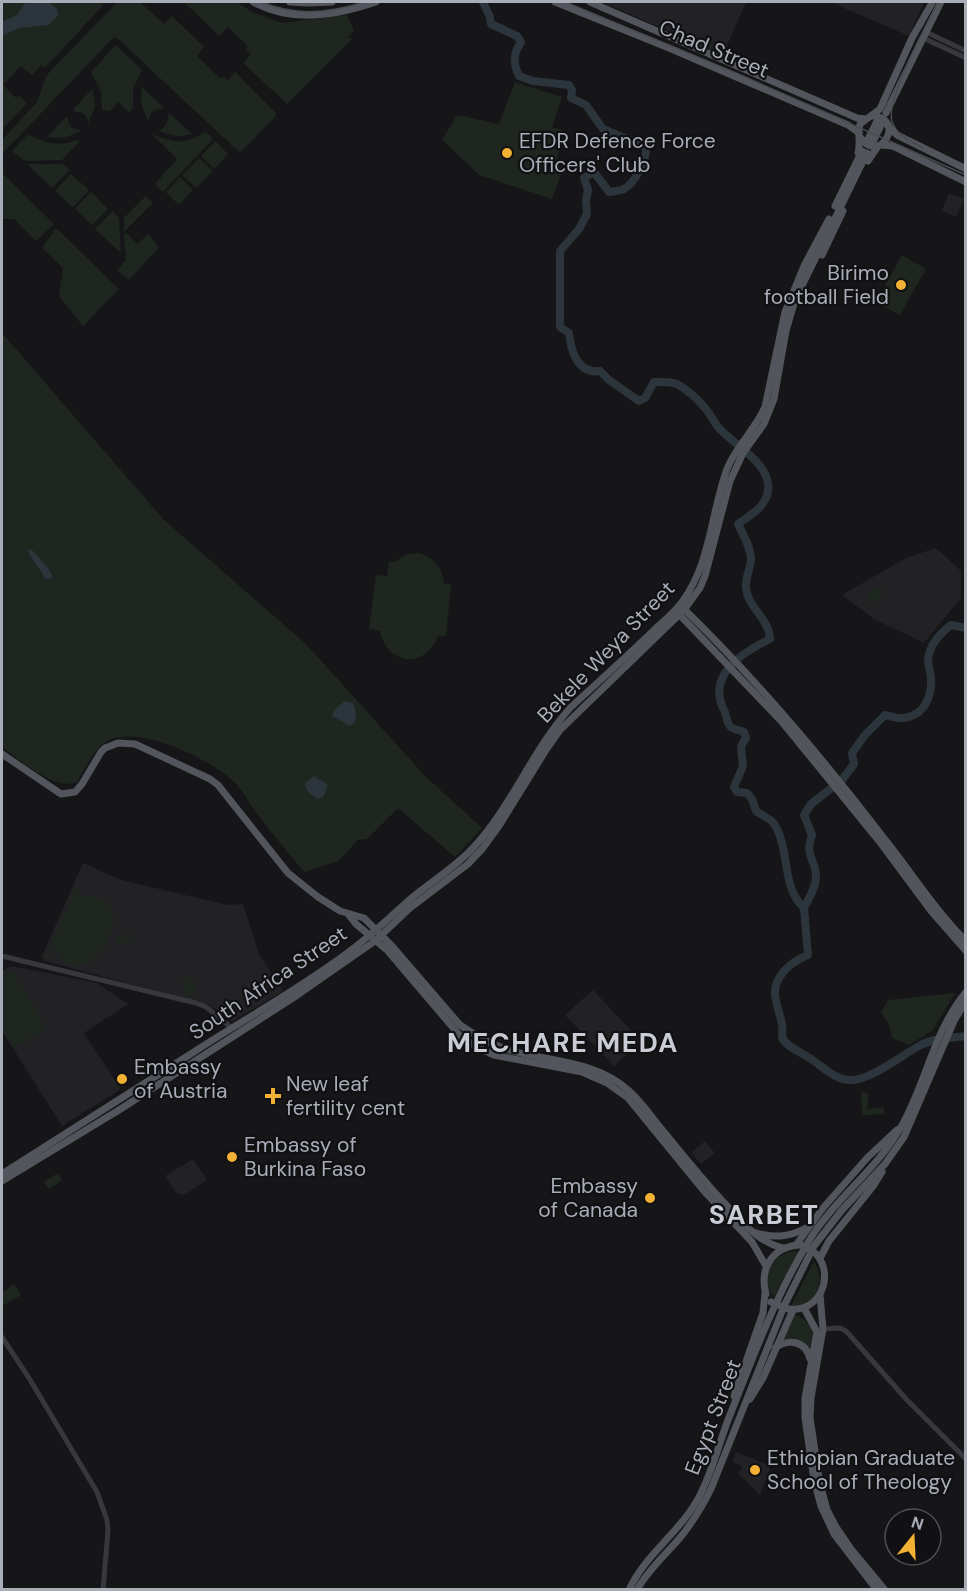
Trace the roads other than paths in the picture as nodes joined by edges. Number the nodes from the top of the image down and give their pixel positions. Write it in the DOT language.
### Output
graph roads {
  1 [pos="253,2"];
  2 [pos="290,2"];
  3 [pos="332,2"];
  4 [pos="376,2"];
  5 [pos="555,2"];
  6 [pos="590,2"];
  7 [pos="932,2"];
  8 [pos="940,2"];
  9 [pos="923,37"];
  10 [pos="966,51"];
  11 [pos="966,58"];
  12 [pos="868,118"];
  13 [pos="884,123"];
  14 [pos="859,134"];
  15 [pos="874,144"];
  16 [pos="865,152"];
  17 [pos="966,169"];
  18 [pos="966,182"];
  19 [pos="808,267"];
  20 [pos="742,449"];
  21 [pos="690,603"];
  22 [pos="680,610"];
  23 [pos="690,621"];
  24 [pos="670,623"];
  25 [pos="735,668"];
  26 [pos="573,711"];
  27 [pos="2,754"];
  28 [pos="835,783"];
  29 [pos="375,935"];
  30 [pos="966,941"];
  31 [pos="965,951"];
  32 [pos="2,956"];
  33 [pos="966,992"];
  34 [pos="965,1001"];
  35 [pos="232,1028"];
  36 [pos="946,1031"];
  37 [pos="934,1060"];
  38 [pos="901,1127"];
  39 [pos="885,1164"];
  40 [pos="2,1174"];
  41 [pos="2,1181"];
  42 [pos="809,1226"];
  43 [pos="751,1232"];
  44 [pos="783,1248"];
  45 [pos="809,1248"];
  46 [pos="766,1266"];
  47 [pos="765,1293"];
  48 [pos="820,1295"];
  49 [pos="804,1308"];
  50 [pos="790,1310"];
  51 [pos="823,1329"];
  52 [pos="2,1336"];
  53 [pos="774,1348"];
  54 [pos="811,1362"];
  55 [pos="744,1405"];
  56 [pos="733,1407"];
  57 [pos="966,1459"];
  58 [pos="818,1485"];
  59 [pos="103,1590"];
  60 [pos="629,1590"];
  61 [pos="637,1590"];
  62 [pos="877,1590"];
  63 [pos="885,1590"];
  1 -- 4 [label="main road"];
  2 -- 3 [label="main road"];
  5 -- 14 [label="main road, Chad Street"];
  6 -- 12 [label="main road"];
  7 -- 9 [label="main road"];
  7 -- 12 [label="main road"];
  8 -- 9 [label="main road"];
  9 -- 10 [label="street"];
  9 -- 11 [label="street"];
  9 -- 13 [label="main road"];
  12 -- 13 [label="main road"];
  12 -- 14 [label="main road"];
  13 -- 15 [label="main road"];
  13 -- 15 [label="main road"];
  13 -- 17 [label="main road"];
  14 -- 15 [label="main road"];
  14 -- 19 [label="main road"];
  15 -- 18 [label="main road"];
  15 -- 19 [label="main road"];
  16 -- 19 [label="main road, Bekele Weya Street"];
  19 -- 20 [label="main road, Bekele Weya Street"];
  20 -- 21 [label="main road"];
  20 -- 22 [label="main road, Bekele Weya Street"];
  21 -- 22 [label="main road"];
  21 -- 23 [label="main road"];
  22 -- 23 [label="main road"];
  22 -- 24 [label="main road"];
  22 -- 26 [label="main road, Bekele Weya Street"];
  23 -- 24 [label="main road"];
  23 -- 25 [label="main road"];
  23 -- 25 [label="main road"];
  24 -- 26 [label="main road"];
  25 -- 28 [label="main road"];
  26 -- 29 [label="main road"];
  27 -- 29 [label="main road"];
  28 -- 30 [label="main road"];
  28 -- 31 [label="main road"];
  29 -- 35 [label="main road, South Africa Street"];
  29 -- 41 [label="main road, South Africa Street"];
  29 -- 43 [label="main road"];
  29 -- 46 [label="main road"];
  32 -- 35 [label="street"];
  33 -- 36 [label="main road"];
  34 -- 36 [label="main road"];
  35 -- 40 [label="main road, South Africa Street"];
  36 -- 37 [label="main road"];
  37 -- 38 [label="main road"];
  37 -- 39 [label="main road"];
  38 -- 42 [label="main road"];
  38 -- 45 [label="main road"];
  39 -- 45 [label="main road"];
  39 -- 45 [label="main road"];
  42 -- 43 [label="main road"];
  42 -- 45 [label="main road"];
  43 -- 44 [label="main road"];
  44 -- 45 [label="main road"];
  44 -- 46 [label="main road"];
  45 -- 48 [label="main road"];
  45 -- 55 [label="main road, Egypt Street"];
  45 -- 56 [label="main road, Egypt Street"];
  46 -- 47 [label="main road"];
  47 -- 50 [label="main road, bridge"];
  47 -- 56 [label="main road"];
  48 -- 49 [label="main road"];
  48 -- 51 [label="main road"];
  49 -- 50 [label="main road"];
  49 -- 54 [label="main road"];
  50 -- 53 [label="main road"];
  51 -- 57 [label="street"];
  51 -- 58 [label="main road"];
  52 -- 59 [label="street"];
  53 -- 54 [label="main road"];
  53 -- 55 [label="main road"];
  54 -- 58 [label="main road"];
  55 -- 61 [label="main road, Egypt Street"];
  56 -- 60 [label="main road, Egypt Street"];
  58 -- 62 [label="main road"];
  58 -- 63 [label="main road"];
}
